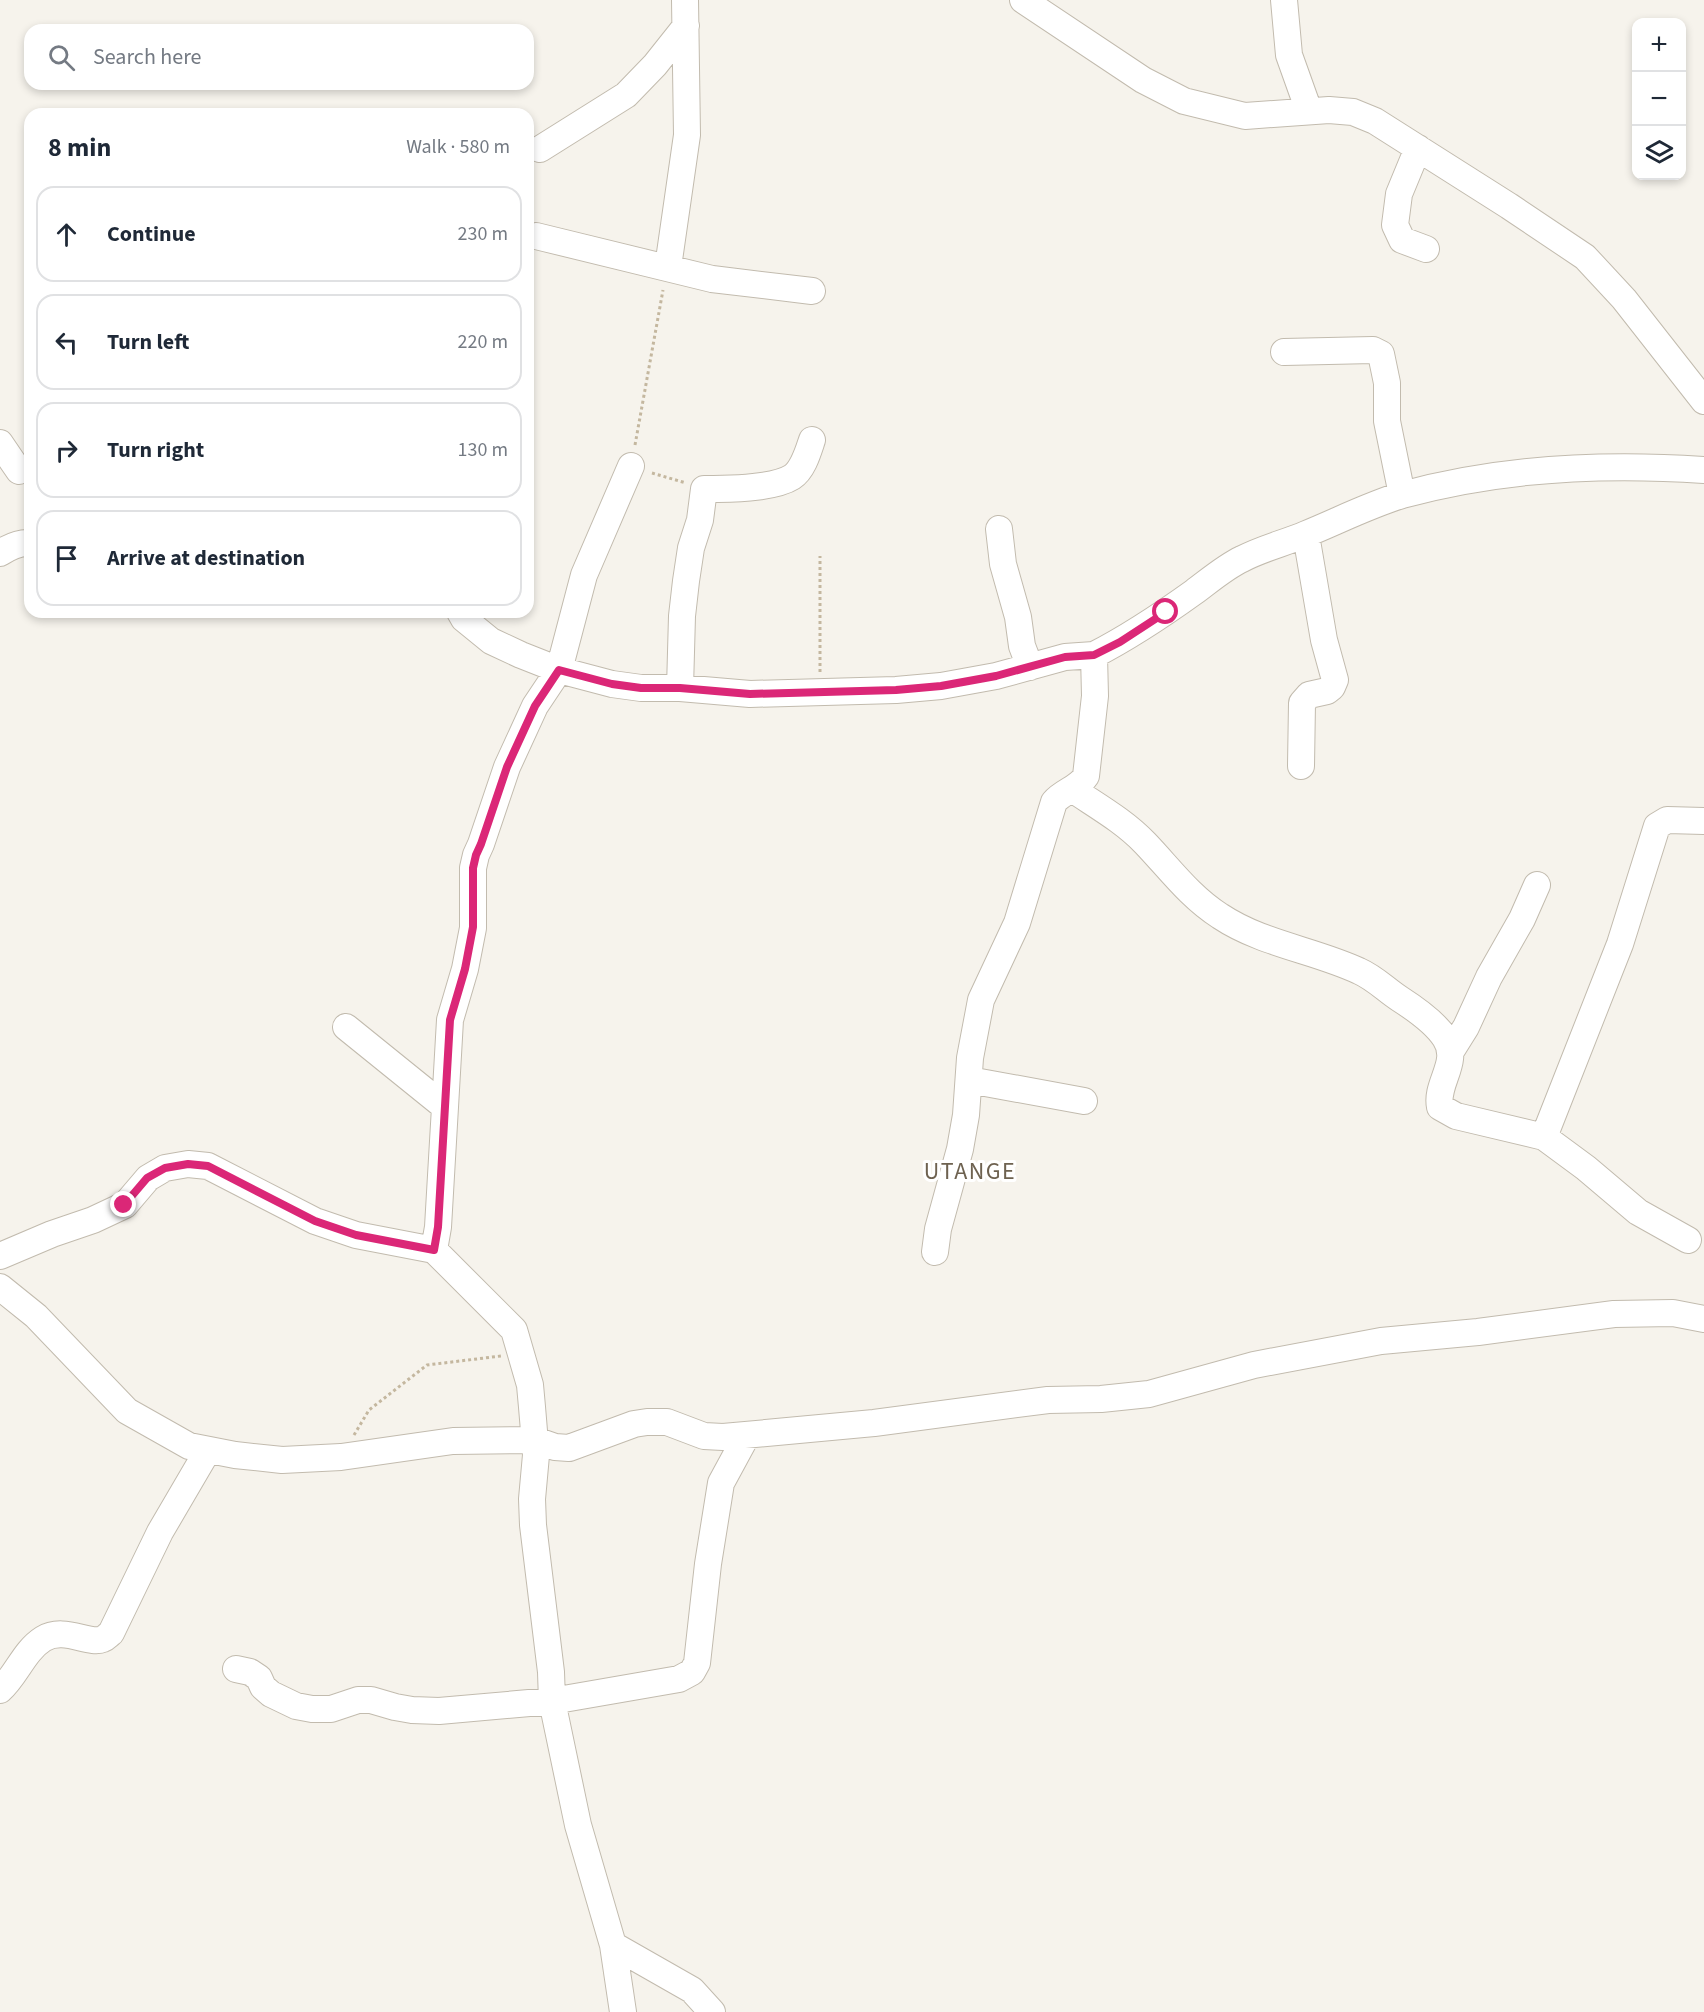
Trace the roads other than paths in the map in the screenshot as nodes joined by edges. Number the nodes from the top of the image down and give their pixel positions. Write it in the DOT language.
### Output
graph roads {
  1 [pos="685,0"];
  2 [pos="1023,0"];
  3 [pos="1284,0"];
  4 [pos="686,26"];
  5 [pos="1309,111"];
  6 [pos="1418,148"];
  7 [pos="540,149"];
  8 [pos="536,236"];
  9 [pos="1426,249"];
  10 [pos="668,267"];
  11 [pos="812,291"];
  12 [pos="1284,352"];
  13 [pos="1704,401"];
  14 [pos="812,441"];
  15 [pos="0,443"];
  16 [pos="631,466"];
  17 [pos="1704,470"];
  18 [pos="19,471"];
  19 [pos="1402,495"];
  20 [pos="999,529"];
  21 [pos="1306,534"];
  22 [pos="24,543"];
  23 [pos="0,553"];
  24 [pos="463,618"];
  25 [pos="1094,655"];
  26 [pos="1029,667"];
  27 [pos="559,670"];
  28 [pos="680,688"];
  29 [pos="1301,766"];
  30 [pos="1072,789"];
  31 [pos="1704,821"];
  32 [pos="1537,885"];
  33 [pos="346,1027"];
  34 [pos="1450,1051"];
  35 [pos="969,1080"];
  36 [pos="1084,1101"];
  37 [pos="445,1107"];
  38 [pos="1544,1137"];
  39 [pos="1688,1240"];
  40 [pos="434,1250"];
  41 [pos="935,1252"];
  42 [pos="0,1256"];
  43 [pos="0,1287"];
  44 [pos="1704,1319"];
  45 [pos="747,1435"];
  46 [pos="535,1440"];
  47 [pos="208,1450"];
  48 [pos="236,1669"];
  49 [pos="0,1690"];
  50 [pos="552,1701"];
  51 [pos="613,1945"];
  52 [pos="623,2012"];
  53 [pos="712,2012"];
  1 -- 4 [label="street"];
  2 -- 5 [label="street"];
  3 -- 5 [label="street"];
  4 -- 7 [label="street"];
  4 -- 10 [label="street"];
  5 -- 6 [label="street"];
  6 -- 9 [label="street"];
  6 -- 13 [label="street"];
  8 -- 10 [label="street"];
  10 -- 11 [label="street"];
  12 -- 19 [label="street"];
  14 -- 28 [label="street"];
  15 -- 18 [label="street"];
  16 -- 27 [label="street"];
  17 -- 19 [label="street"];
  19 -- 21 [label="street"];
  20 -- 26 [label="street"];
  21 -- 25 [label="street"];
  21 -- 29 [label="street"];
  22 -- 23 [label="street"];
  24 -- 27 [label="street"];
  25 -- 26 [label="street"];
  25 -- 30 [label="street"];
  26 -- 28 [label="street"];
  27 -- 28 [label="street"];
  27 -- 37 [label="street"];
  30 -- 34 [label="street"];
  30 -- 35 [label="street"];
  31 -- 38 [label="street"];
  32 -- 34 [label="street"];
  33 -- 37 [label="street"];
  34 -- 38 [label="street"];
  35 -- 36 [label="street"];
  35 -- 41 [label="street"];
  37 -- 40 [label="street"];
  38 -- 39 [label="street"];
  40 -- 42 [label="street"];
  40 -- 46 [label="street"];
  43 -- 47 [label="street"];
  44 -- 45 [label="street"];
  45 -- 46 [label="street"];
  45 -- 50 [label="street"];
  46 -- 47 [label="street"];
  46 -- 50 [label="street"];
  47 -- 49 [label="street"];
  48 -- 50 [label="street"];
  50 -- 51 [label="street"];
  51 -- 52 [label="street"];
  51 -- 53 [label="street"];
}
